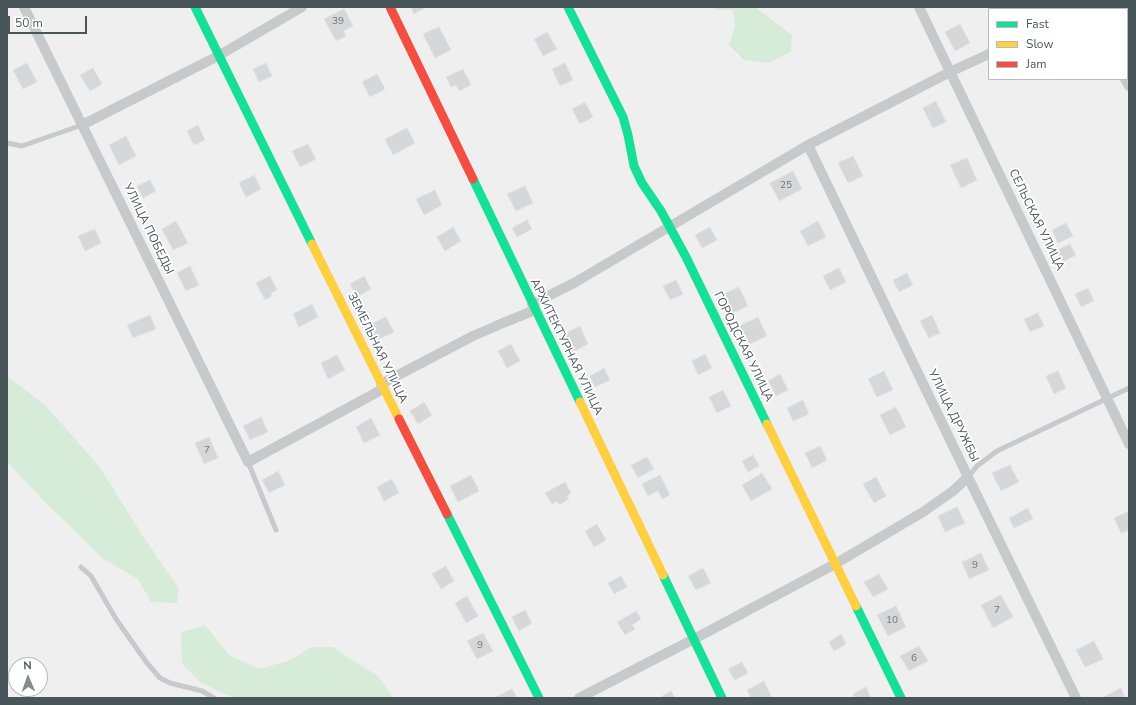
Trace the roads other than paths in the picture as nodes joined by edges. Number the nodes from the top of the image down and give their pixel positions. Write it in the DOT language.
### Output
graph roads {
  1 [pos="24,7"];
  2 [pos="195,7"];
  3 [pos="302,7"];
  4 [pos="390,7"];
  5 [pos="568,7"];
  6 [pos="919,7"];
  7 [pos="988,54"];
  8 [pos="218,56"];
  9 [pos="950,72"];
  10 [pos="82,125"];
  11 [pos="7,143"];
  12 [pos="808,145"];
  13 [pos="669,227"];
  14 [pos="534,307"];
  15 [pos="382,386"];
  16 [pos="1129,388"];
  17 [pos="1107,398"];
  18 [pos="1129,444"];
  19 [pos="248,462"];
  20 [pos="968,477"];
  21 [pos="276,530"];
  22 [pos="835,564"];
  23 [pos="81,567"];
  24 [pos="694,639"];
  25 [pos="214,698"];
  26 [pos="539,698"];
  27 [pos="579,698"];
  28 [pos="722,698"];
  29 [pos="901,698"];
  30 [pos="1076,698"];
  1 -- 10 [label="street, УЛИЦА ПОБЕДЫ"];
  2 -- 8 [label="street, ЗЕМЕЛЬНАЯ УЛИЦА"];
  3 -- 8 [label="street"];
  4 -- 14 [label="street, АРХИТЕКТУРНАЯ УЛИЦА"];
  5 -- 13 [label="street, ГОРОДСКАЯ УЛИЦА"];
  6 -- 9 [label="street, СЕЛЬСКАЯ УЛИЦА"];
  7 -- 9 [label="street"];
  8 -- 10 [label="street"];
  8 -- 15 [label="street, ЗЕМЕЛЬНАЯ УЛИЦА"];
  9 -- 12 [label="street"];
  9 -- 17 [label="street, СЕЛЬСКАЯ УЛИЦА"];
  10 -- 11 [label="lane"];
  10 -- 19 [label="street, УЛИЦА ПОБЕДЫ"];
  12 -- 13 [label="street"];
  12 -- 20 [label="street, УЛИЦА ДРУЖБЫ"];
  13 -- 14 [label="street"];
  13 -- 22 [label="street, ГОРОДСКАЯ УЛИЦА"];
  14 -- 15 [label="street"];
  14 -- 24 [label="street, АРХИТЕКТУРНАЯ УЛИЦА"];
  15 -- 19 [label="street"];
  15 -- 26 [label="street, ЗЕМЕЛЬНАЯ УЛИЦА"];
  16 -- 17 [label="lane"];
  17 -- 18 [label="street, СЕЛЬСКАЯ УЛИЦА"];
  17 -- 20 [label="lane"];
  19 -- 21 [label="lane"];
  20 -- 22 [label="street"];
  20 -- 30 [label="street, УЛИЦА ДРУЖБЫ"];
  22 -- 24 [label="street"];
  22 -- 29 [label="street, ГОРОДСКАЯ УЛИЦА"];
  23 -- 25 [label="lane"];
  24 -- 27 [label="street"];
  24 -- 28 [label="street, АРХИТЕКТУРНАЯ УЛИЦА"];
}
